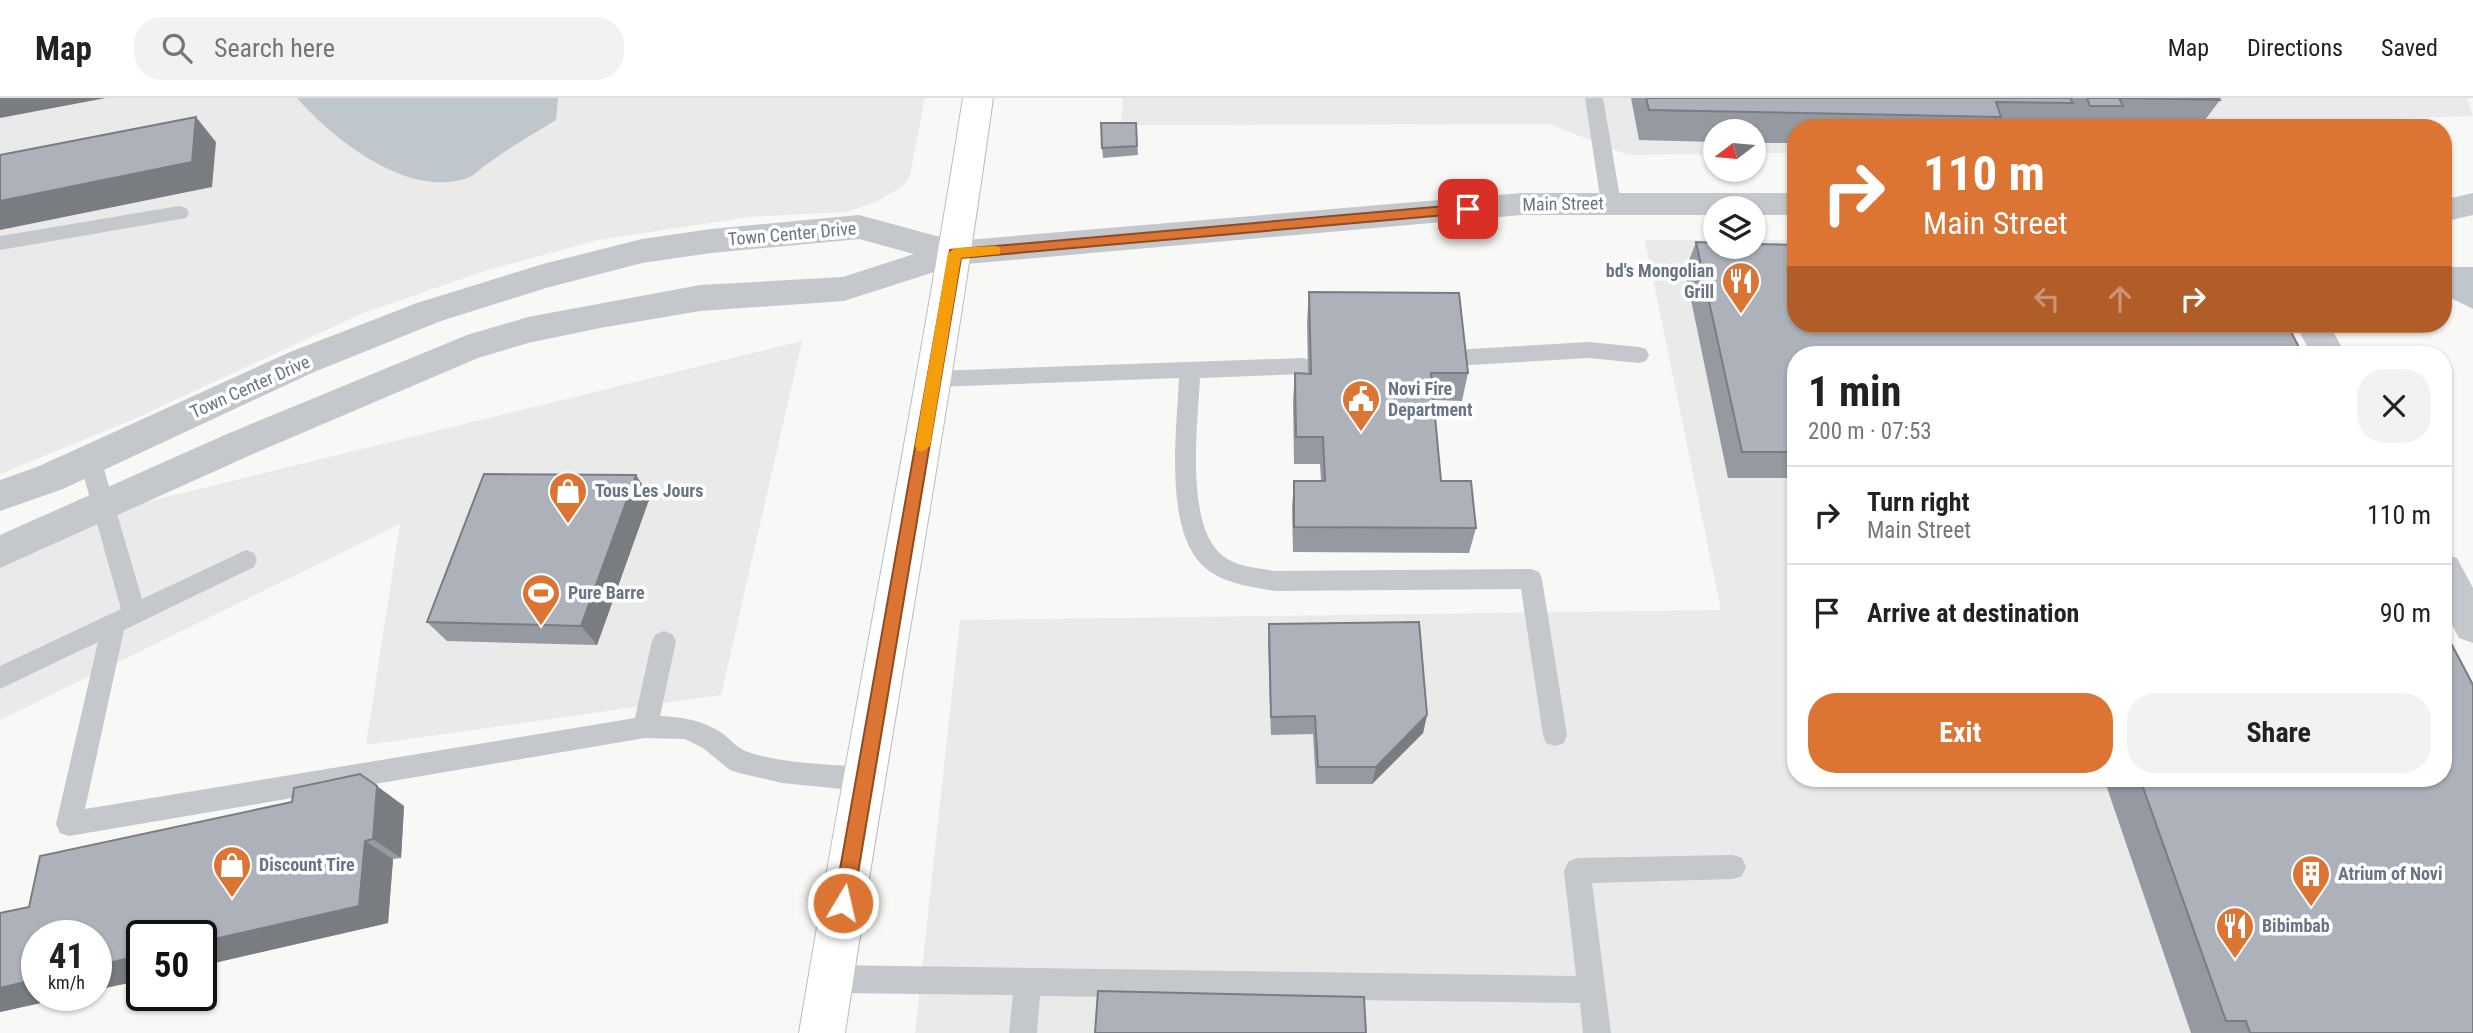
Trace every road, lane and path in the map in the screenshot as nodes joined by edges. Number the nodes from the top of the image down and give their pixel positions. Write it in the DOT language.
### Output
graph roads {
  1 [pos="978,98"];
  2 [pos="1594,98"];
  3 [pos="1611,203"];
  4 [pos="1787,204"];
  5 [pos="2473,204"];
  6 [pos="2452,209"];
  7 [pos="179,213"];
  8 [pos="0,243"];
  9 [pos="955,253"];
  10 [pos="1639,355"];
  11 [pos="1469,357"];
  12 [pos="1303,366"];
  13 [pos="1190,371"];
  14 [pos="934,379"];
  15 [pos="90,459"];
  16 [pos="0,496"];
  17 [pos="105,505"];
  18 [pos="0,552"];
  19 [pos="246,559"];
  20 [pos="2452,587"];
  21 [pos="124,618"];
  22 [pos="2473,626"];
  23 [pos="664,641"];
  24 [pos="0,678"];
  25 [pos="645,727"];
  26 [pos="1555,735"];
  27 [pos="863,779"];
  28 [pos="1733,867"];
  29 [pos="831,978"];
  30 [pos="1028,981"];
  31 [pos="1592,990"];
  32 [pos="822,1033"];
  33 [pos="1023,1033"];
  34 [pos="1597,1033"];
  1 -- 9 [label="main road"];
  2 -- 3 [label="lane"];
  3 -- 4 [label="street, Main Street"];
  3 -- 9 [label="street, Main Street"];
  5 -- 6 [label="street"];
  7 -- 8 [label="lane"];
  9 -- 14 [label="main road"];
  9 -- 15 [label="street, Town Center Drive"];
  9 -- 17 [label="street"];
  10 -- 11 [label="lane"];
  12 -- 13 [label="lane"];
  13 -- 14 [label="lane"];
  13 -- 26 [label="lane"];
  14 -- 27 [label="main road"];
  15 -- 16 [label="street, Town Center Drive"];
  15 -- 17 [label="lane"];
  17 -- 18 [label="street"];
  17 -- 21 [label="lane"];
  19 -- 21 [label="lane"];
  20 -- 22 [label="street"];
  21 -- 24 [label="lane"];
  21 -- 25 [label="lane"];
  23 -- 25 [label="lane"];
  25 -- 27 [label="lane"];
  27 -- 29 [label="main road"];
  28 -- 31 [label="lane"];
  29 -- 30 [label="lane"];
  29 -- 32 [label="main road"];
  30 -- 31 [label="lane"];
  30 -- 33 [label="lane"];
  31 -- 34 [label="lane"];
}
